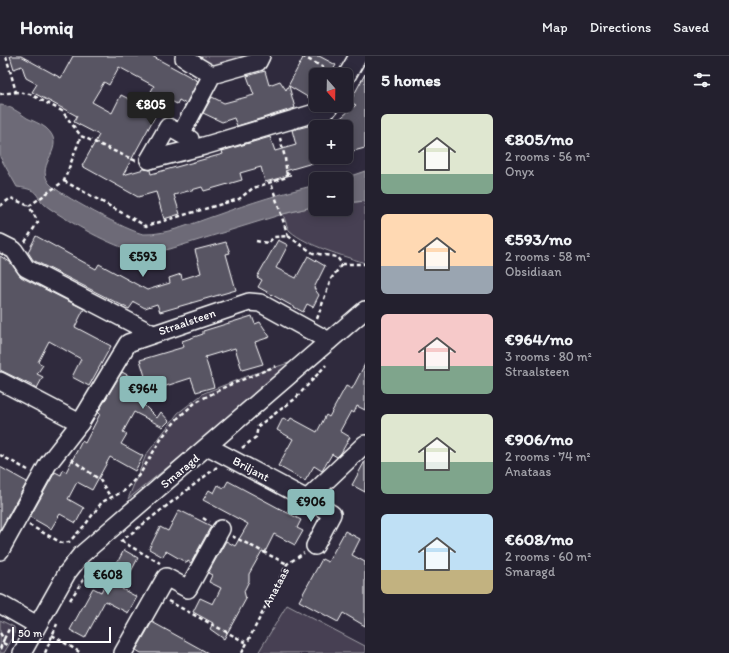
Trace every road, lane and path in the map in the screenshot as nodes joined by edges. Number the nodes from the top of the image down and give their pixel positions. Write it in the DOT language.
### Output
graph roads {
  1 [pos="6,56"];
  2 [pos="261,56"];
  3 [pos="302,56"];
  4 [pos="358,56"];
  5 [pos="184,57"];
  6 [pos="325,68"];
  7 [pos="348,68"];
  8 [pos="212,75"];
  9 [pos="16,92"];
  10 [pos="0,94"];
  11 [pos="318,112"];
  12 [pos="277,124"];
  13 [pos="181,134"];
  14 [pos="81,136"];
  15 [pos="204,146"];
  16 [pos="149,160"];
  17 [pos="63,182"];
  18 [pos="271,183"];
  19 [pos="30,205"];
  20 [pos="0,206"];
  21 [pos="288,236"];
  22 [pos="256,241"];
  23 [pos="7,246"];
  24 [pos="342,264"];
  25 [pos="365,264"];
  26 [pos="365,310"];
  27 [pos="153,334"];
  28 [pos="322,337"];
  29 [pos="329,361"];
  30 [pos="280,364"];
  31 [pos="0,381"];
  32 [pos="80,423"];
  33 [pos="365,444"];
  34 [pos="209,446"];
  35 [pos="59,450"];
  36 [pos="0,455"];
  37 [pos="230,458"];
  38 [pos="40,477"];
  39 [pos="111,498"];
  40 [pos="307,500"];
  41 [pos="203,518"];
  42 [pos="18,519"];
  43 [pos="221,529"];
  44 [pos="112,538"];
  45 [pos="122,541"];
  46 [pos="315,546"];
  47 [pos="0,551"];
  48 [pos="287,564"];
  49 [pos="92,566"];
  50 [pos="166,578"];
  51 [pos="155,595"];
  52 [pos="0,604"];
  53 [pos="68,604"];
  54 [pos="16,613"];
  55 [pos="58,621"];
  56 [pos="37,625"];
  57 [pos="0,633"];
  58 [pos="52,635"];
  59 [pos="4,639"];
  60 [pos="247,643"];
  61 [pos="0,649"];
  62 [pos="22,653"];
  63 [pos="45,653"];
  64 [pos="81,653"];
  65 [pos="123,653"];
  66 [pos="242,653"];
  1 -- 9 [label="path"];
  2 -- 8 [label="street"];
  3 -- 6 [label="path"];
  4 -- 7 [label="street"];
  5 -- 8 [label="street"];
  8 -- 13 [label="street"];
  9 -- 10 [label="path"];
  9 -- 14 [label="path"];
  11 -- 12 [label="street"];
  12 -- 15 [label="street"];
  12 -- 18 [label="path"];
  13 -- 15 [label="street"];
  13 -- 16 [label="street"];
  14 -- 16 [label="path"];
  14 -- 17 [label="path"];
  15 -- 16 [label="street"];
  17 -- 18 [label="path"];
  17 -- 19 [label="path"];
  18 -- 21 [label="path"];
  19 -- 20 [label="path"];
  19 -- 23 [label="path"];
  21 -- 22 [label="path"];
  21 -- 24 [label="path"];
  23 -- 27 [label="street"];
  24 -- 25 [label="path"];
  24 -- 28 [label="path"];
  26 -- 28 [label="street, Smaragd"];
  27 -- 28 [label="street, Straalsteen"];
  27 -- 32 [label="street, Straalsteen"];
  28 -- 34 [label="street, Smaragd"];
  29 -- 37 [label="path"];
  30 -- 39 [label="path"];
  31 -- 32 [label="street"];
  32 -- 35 [label="street, Straalsteen"];
  33 -- 40 [label="street"];
  34 -- 37 [label="street, Briljant"];
  34 -- 44 [label="street, Smaragd"];
  35 -- 38 [label="street, Straalsteen"];
  35 -- 39 [label="path"];
  36 -- 38 [label="path"];
  37 -- 40 [label="street, Briljant"];
  37 -- 45 [label="path"];
  38 -- 42 [label="street, Straalsteen"];
  39 -- 42 [label="path"];
  40 -- 46 [label="street"];
  41 -- 43 [label="path"];
  42 -- 47 [label="street, Straalsteen"];
  43 -- 48 [label="path"];
  43 -- 50 [label="street"];
  44 -- 45 [label="path"];
  44 -- 45 [label="path"];
  44 -- 56 [label="street, Smaragd"];
  45 -- 50 [label="path"];
  46 -- 48 [label="path, Anataas"];
  48 -- 60 [label="path, Anataas"];
  49 -- 53 [label="path"];
  50 -- 51 [label="street"];
  51 -- 60 [label="path"];
  51 -- 65 [label="street"];
  52 -- 54 [label="street"];
  54 -- 56 [label="street"];
  54 -- 59 [label="path"];
  55 -- 58 [label="path"];
  56 -- 58 [label="path"];
  56 -- 62 [label="street, Smaragd"];
  57 -- 59 [label="path"];
  58 -- 63 [label="path"];
  58 -- 64 [label="path"];
  59 -- 61 [label="path"];
  60 -- 66 [label="path, Anataas"];
}
